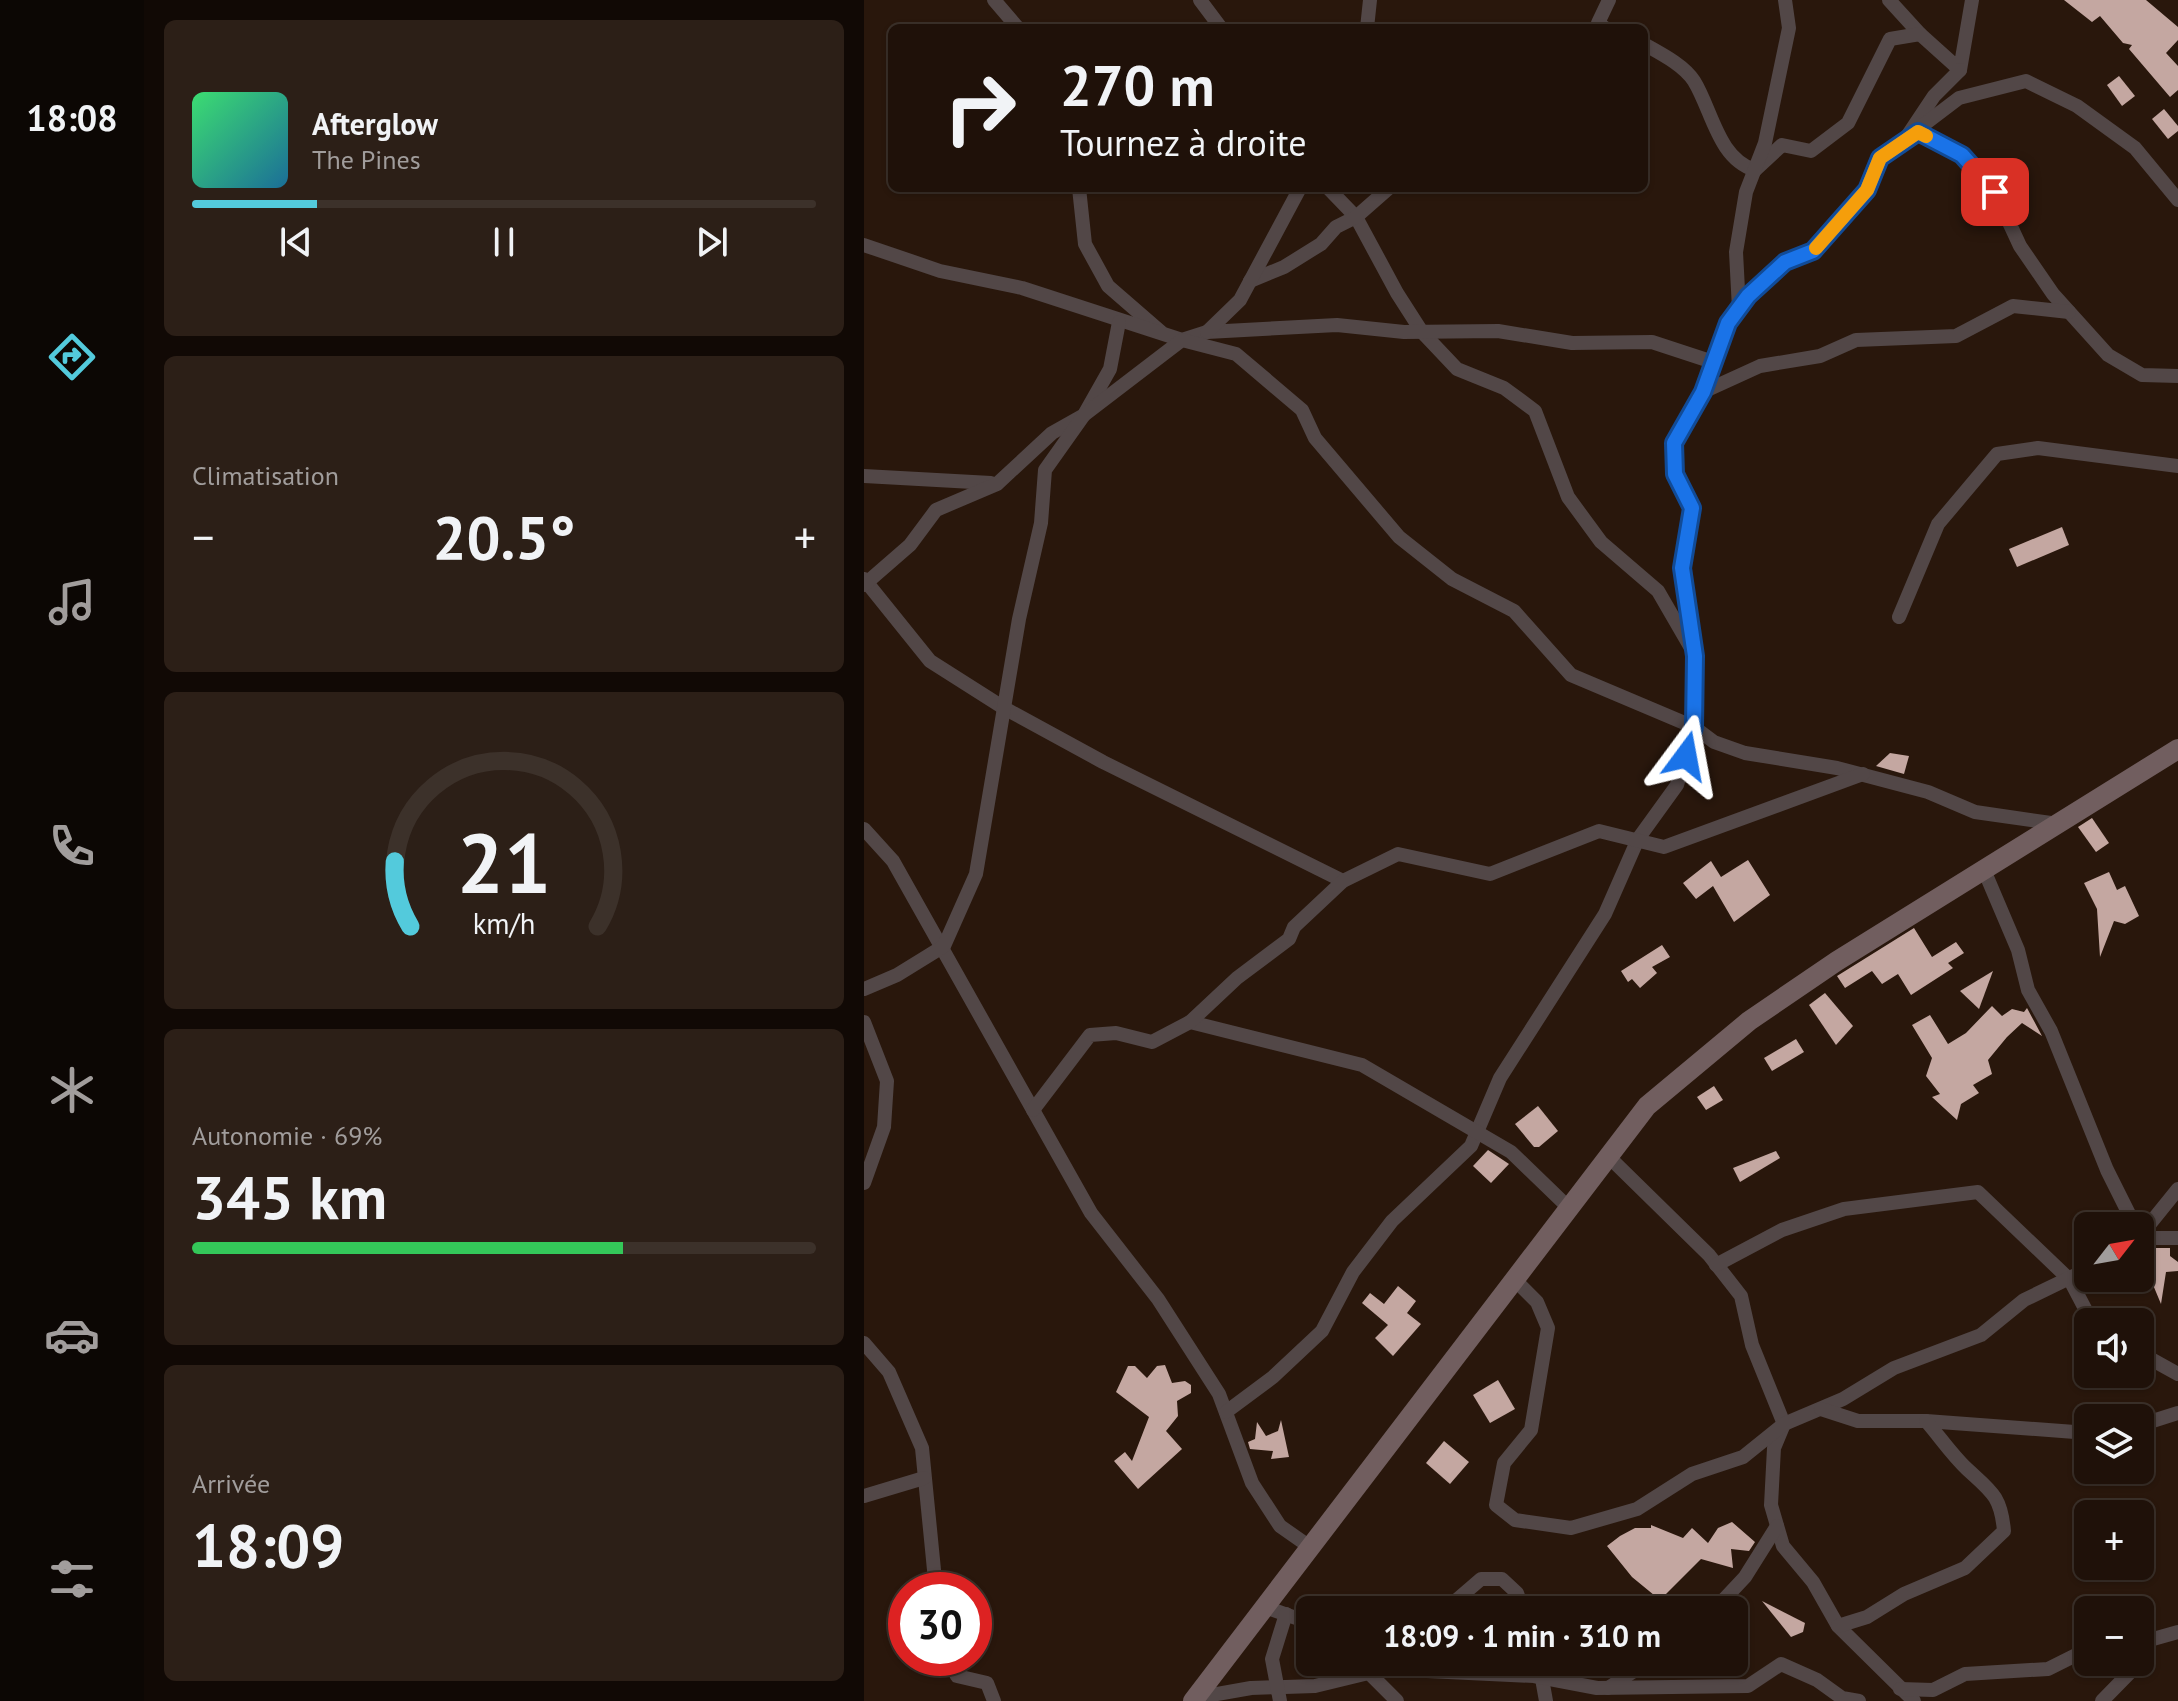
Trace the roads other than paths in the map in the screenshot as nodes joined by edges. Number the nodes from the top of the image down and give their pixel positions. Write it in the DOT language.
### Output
graph roads {
  1 [pos="994,0"];
  2 [pos="1200,0"];
  3 [pos="1370,0"];
  4 [pos="1609,0"];
  5 [pos="1785,0"];
  6 [pos="1889,0"];
  7 [pos="1972,0"];
  8 [pos="1015,24"];
  9 [pos="1218,24"];
  10 [pos="1367,24"];
  11 [pos="1599,24"];
  12 [pos="1920,34"];
  13 [pos="1648,47"];
  14 [pos="1960,70"];
  15 [pos="1918,132"];
  16 [pos="1904,142"];
  17 [pos="1755,170"];
  18 [pos="1079,192"];
  19 [pos="1298,192"];
  20 [pos="1332,192"];
  21 [pos="1384,192"];
  22 [pos="2178,200"];
  23 [pos="1356,217"];
  24 [pos="864,245"];
  25 [pos="1250,281"];
  26 [pos="1739,309"];
  27 [pos="2069,312"];
  28 [pos="1119,322"];
  29 [pos="1207,332"];
  30 [pos="1422,332"];
  31 [pos="1164,335"];
  32 [pos="1182,340"];
  33 [pos="1716,363"];
  34 [pos="2178,376"];
  35 [pos="1703,392"];
  36 [pos="1084,415"];
  37 [pos="2178,466"];
  38 [pos="864,476"];
  39 [pos="997,484"];
  40 [pos="865,582"];
  41 [pos="1899,617"];
  42 [pos="1695,656"];
  43 [pos="1004,708"];
  44 [pos="1694,727"];
  45 [pos="2178,749"];
  46 [pos="1863,774"];
  47 [pos="2058,824"];
  48 [pos="864,829"];
  49 [pos="1638,839"];
  50 [pos="1984,870"];
  51 [pos="1343,881"];
  52 [pos="944,946"];
  53 [pos="864,989"];
  54 [pos="864,1022"];
  55 [pos="1190,1022"];
  56 [pos="1033,1110"];
  57 [pos="1476,1134"];
  58 [pos="1608,1156"];
  59 [pos="864,1183"];
  60 [pos="2178,1189"];
  61 [pos="1569,1208"];
  62 [pos="2128,1212"];
  63 [pos="2154,1219"];
  64 [pos="2154,1237"];
  65 [pos="2178,1238"];
  66 [pos="1716,1265"];
  67 [pos="2074,1278"];
  68 [pos="1514,1279"];
  69 [pos="2070,1280"];
  70 [pos="2085,1308"];
  71 [pos="864,1343"];
  72 [pos="2154,1361"];
  73 [pos="2178,1374"];
  74 [pos="1821,1409"];
  75 [pos="1226,1412"];
  76 [pos="2178,1413"];
  77 [pos="1926,1421"];
  78 [pos="2154,1421"];
  79 [pos="1784,1424"];
  80 [pos="2074,1432"];
  81 [pos="924,1478"];
  82 [pos="864,1496"];
  83 [pos="1777,1526"];
  84 [pos="1310,1547"];
  85 [pos="934,1572"];
  86 [pos="1461,1596"];
  87 [pos="1518,1596"];
  88 [pos="1727,1596"];
  89 [pos="1265,1607"];
  90 [pos="1286,1614"];
  91 [pos="1296,1618"];
  92 [pos="1838,1626"];
  93 [pos="2178,1632"];
  94 [pos="2154,1638"];
  95 [pos="2074,1656"];
  96 [pos="957,1676"];
  97 [pos="1354,1676"];
  98 [pos="1374,1676"];
  99 [pos="1509,1676"];
  100 [pos="1626,1676"];
  101 [pos="2126,1676"];
  102 [pos="1544,1678"];
  103 [pos="1607,1688"];
  104 [pos="1900,1689"];
  105 [pos="1278,1694"];
  106 [pos="1194,1700"];
  107 [pos="994,1701"];
  108 [pos="1397,1701"];
  109 [pos="1546,1701"];
  110 [pos="1859,1701"];
  111 [pos="1914,1701"];
  112 [pos="2102,1701"];
  1 -- 8 [label="street"];
  2 -- 9 [label="street"];
  3 -- 10 [label="street"];
  4 -- 11 [label="street"];
  5 -- 17 [label="street"];
  6 -- 12 [label="street"];
  7 -- 14 [label="street"];
  12 -- 14 [label="street"];
  12 -- 17 [label="street"];
  13 -- 17 [label="street"];
  14 -- 16 [label="street"];
  15 -- 16 [label="street"];
  15 -- 22 [label="street"];
  15 -- 27 [label="street"];
  16 -- 26 [label="street"];
  17 -- 26 [label="street"];
  18 -- 31 [label="street"];
  19 -- 25 [label="street"];
  20 -- 23 [label="street"];
  21 -- 23 [label="street"];
  23 -- 25 [label="street"];
  23 -- 30 [label="street"];
  24 -- 28 [label="street"];
  25 -- 29 [label="street"];
  26 -- 33 [label="street"];
  27 -- 34 [label="street"];
  27 -- 35 [label="street"];
  28 -- 31 [label="street"];
  28 -- 36 [label="street"];
  29 -- 30 [label="street"];
  29 -- 32 [label="street"];
  30 -- 33 [label="street"];
  30 -- 42 [label="street"];
  31 -- 32 [label="street"];
  32 -- 36 [label="street"];
  32 -- 44 [label="street"];
  33 -- 35 [label="street"];
  35 -- 42 [label="street"];
  36 -- 39 [label="street"];
  36 -- 43 [label="street"];
  37 -- 41 [label="street"];
  38 -- 39 [label="street"];
  39 -- 40 [label="street"];
  40 -- 43 [label="street"];
  42 -- 44 [label="street"];
  43 -- 51 [label="street"];
  43 -- 52 [label="street"];
  44 -- 46 [label="street"];
  44 -- 49 [label="street"];
  45 -- 47 [label="main road"];
  46 -- 47 [label="street"];
  46 -- 49 [label="street"];
  47 -- 50 [label="main road"];
  48 -- 52 [label="street"];
  49 -- 51 [label="street"];
  49 -- 57 [label="street"];
  50 -- 58 [label="main road"];
  50 -- 62 [label="street"];
  51 -- 55 [label="street"];
  52 -- 53 [label="street"];
  52 -- 56 [label="street"];
  54 -- 59 [label="street"];
  55 -- 56 [label="street"];
  55 -- 57 [label="street"];
  56 -- 75 [label="street"];
  57 -- 61 [label="street"];
  57 -- 75 [label="street"];
  58 -- 61 [label="main road"];
  58 -- 66 [label="street"];
  60 -- 63 [label="street"];
  61 -- 68 [label="main road"];
  64 -- 65 [label="street"];
  66 -- 69 [label="street"];
  66 -- 79 [label="street"];
  67 -- 69 [label="street"];
  68 -- 79 [label="street"];
  68 -- 84 [label="main road"];
  69 -- 70 [label="street"];
  69 -- 74 [label="street"];
  71 -- 81 [label="street"];
  72 -- 73 [label="street"];
  74 -- 77 [label="street"];
  74 -- 79 [label="street"];
  75 -- 84 [label="street"];
  76 -- 78 [label="street"];
  77 -- 80 [label="street"];
  77 -- 92 [label="street"];
  79 -- 83 [label="street"];
  81 -- 82 [label="street"];
  81 -- 85 [label="street"];
  83 -- 88 [label="street"];
  83 -- 92 [label="street"];
  84 -- 89 [label="main road"];
  86 -- 87 [label="street"];
  89 -- 90 [label="street"];
  89 -- 106 [label="main road"];
  90 -- 91 [label="street"];
  90 -- 105 [label="street"];
  92 -- 104 [label="street"];
  93 -- 94 [label="street"];
  95 -- 104 [label="street"];
  96 -- 107 [label="street"];
  97 -- 105 [label="street"];
  98 -- 108 [label="street"];
  99 -- 102 [label="street"];
  100 -- 103 [label="street"];
  101 -- 112 [label="street"];
  102 -- 103 [label="street"];
  102 -- 109 [label="street"];
  103 -- 110 [label="street"];
  104 -- 111 [label="street"];
  105 -- 106 [label="street"];
}
